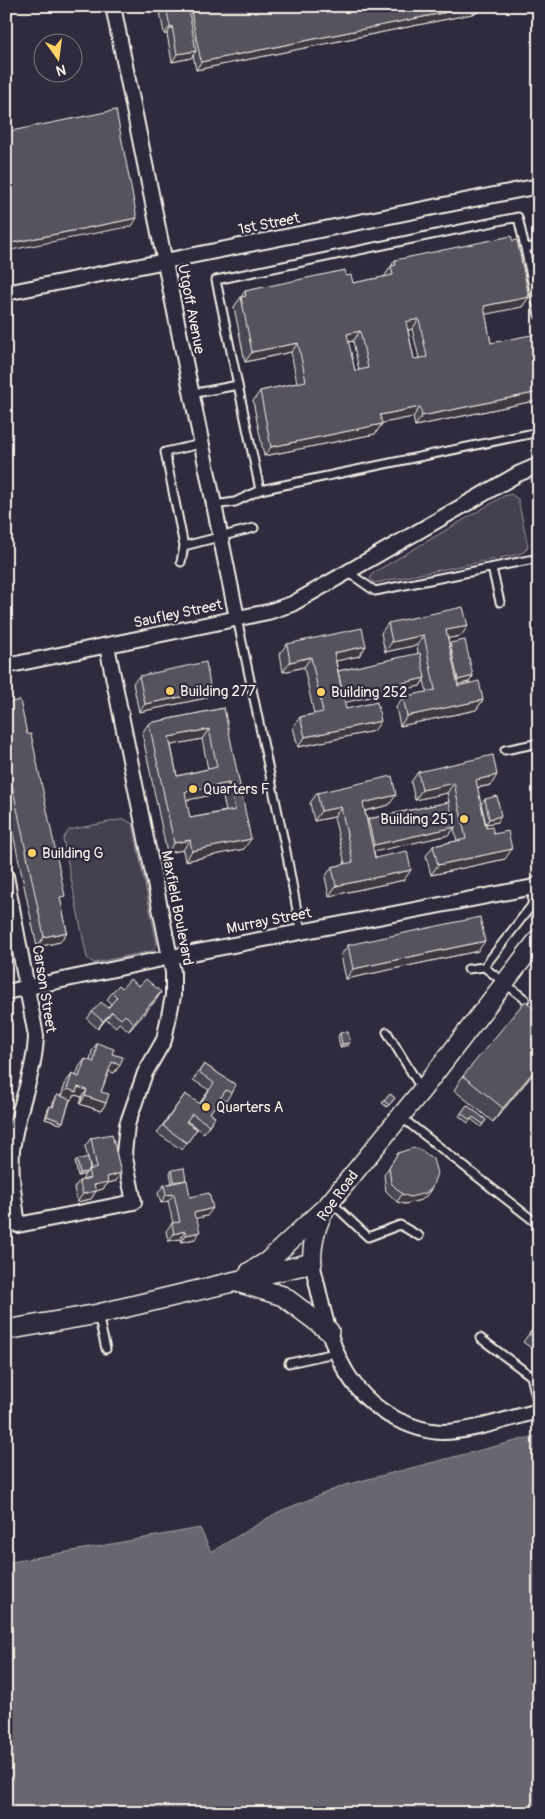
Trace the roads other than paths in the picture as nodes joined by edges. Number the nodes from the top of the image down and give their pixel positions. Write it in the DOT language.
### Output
graph roads {
  1 [pos="113,6"];
  2 [pos="539,186"];
  3 [pos="539,246"];
  4 [pos="525,248"];
  5 [pos="164,261"];
  6 [pos="6,293"];
  7 [pos="539,315"];
  8 [pos="238,385"];
  9 [pos="191,394"];
  10 [pos="539,432"];
  11 [pos="201,444"];
  12 [pos="539,465"];
  13 [pos="260,490"];
  14 [pos="214,506"];
  15 [pos="254,528"];
  16 [pos="220,535"];
  17 [pos="184,546"];
  18 [pos="534,559"];
  19 [pos="181,562"];
  20 [pos="492,568"];
  21 [pos="349,573"];
  22 [pos="500,602"];
  23 [pos="237,618"];
  24 [pos="106,646"];
  25 [pos="6,666"];
  26 [pos="539,743"];
  27 [pos="505,750"];
  28 [pos="6,876"];
  29 [pos="537,886"];
  30 [pos="301,932"];
  31 [pos="539,938"];
  32 [pos="171,957"];
  33 [pos="484,967"];
  34 [pos="468,969"];
  35 [pos="504,984"];
  36 [pos="28,987"];
  37 [pos="6,992"];
  38 [pos="525,999"];
  39 [pos="387,1032"];
  40 [pos="422,1090"];
  41 [pos="400,1116"];
  42 [pos="329,1204"];
  43 [pos="18,1225"];
  44 [pos="539,1225"];
  45 [pos="419,1236"];
  46 [pos="312,1263"];
  47 [pos="233,1281"];
  48 [pos="98,1314"];
  49 [pos="6,1330"];
  50 [pos="329,1331"];
  51 [pos="480,1338"];
  52 [pos="106,1349"];
  53 [pos="335,1353"];
  54 [pos="289,1363"];
  55 [pos="539,1410"];
  1 -- 5 [label="street, Utgoff Avenue"];
  2 -- 5 [label="street, 1st Street"];
  3 -- 4 [label="lane"];
  4 -- 7 [label="lane"];
  4 -- 8 [label="lane"];
  5 -- 6 [label="street, 1st Street"];
  5 -- 9 [label="street, Utgoff Avenue"];
  8 -- 9 [label="lane"];
  8 -- 13 [label="lane"];
  9 -- 11 [label="street, Utgoff Avenue"];
  10 -- 13 [label="lane"];
  11 -- 14 [label="street, Utgoff Avenue"];
  11 -- 17 [label="lane"];
  12 -- 21 [label="street, Saufley Street"];
  13 -- 14 [label="lane"];
  14 -- 16 [label="street, Utgoff Avenue"];
  15 -- 16 [label="lane"];
  16 -- 17 [label="lane"];
  16 -- 23 [label="street, Utgoff Avenue"];
  17 -- 19 [label="lane"];
  18 -- 20 [label="lane"];
  20 -- 21 [label="lane"];
  20 -- 22 [label="lane"];
  21 -- 23 [label="street, Saufley Street"];
  23 -- 24 [label="street, Saufley Street"];
  23 -- 30 [label="lane"];
  24 -- 25 [label="street, Saufley Street"];
  24 -- 32 [label="street, Maxfield Boulevard"];
  26 -- 27 [label="lane"];
  28 -- 36 [label="street, Carson Street"];
  29 -- 30 [label="street, Murray Street"];
  29 -- 33 [label="lane"];
  30 -- 32 [label="street, Murray Street"];
  31 -- 35 [label="street, Roe Road"];
  32 -- 36 [label="street, Murray Street"];
  32 -- 43 [label="street, Maxfield Boulevard"];
  33 -- 34 [label="lane"];
  33 -- 35 [label="lane"];
  35 -- 38 [label="lane"];
  35 -- 40 [label="street, Roe Road"];
  36 -- 37 [label="street, Murray Street"];
  36 -- 43 [label="street, Carson Street"];
  39 -- 40 [label="lane"];
  40 -- 41 [label="street, Roe Road"];
  41 -- 42 [label="street, Roe Road"];
  41 -- 44 [label="lane"];
  42 -- 45 [label="lane"];
  42 -- 46 [label="street, Roe Road"];
  42 -- 47 [label="main road"];
  46 -- 47 [label="main road"];
  46 -- 50 [label="street"];
  47 -- 48 [label="main road"];
  47 -- 50 [label="main road"];
  48 -- 49 [label="main road"];
  48 -- 52 [label="lane"];
  50 -- 53 [label="street"];
  51 -- 55 [label="lane"];
  53 -- 54 [label="lane"];
  53 -- 55 [label="street"];
}
